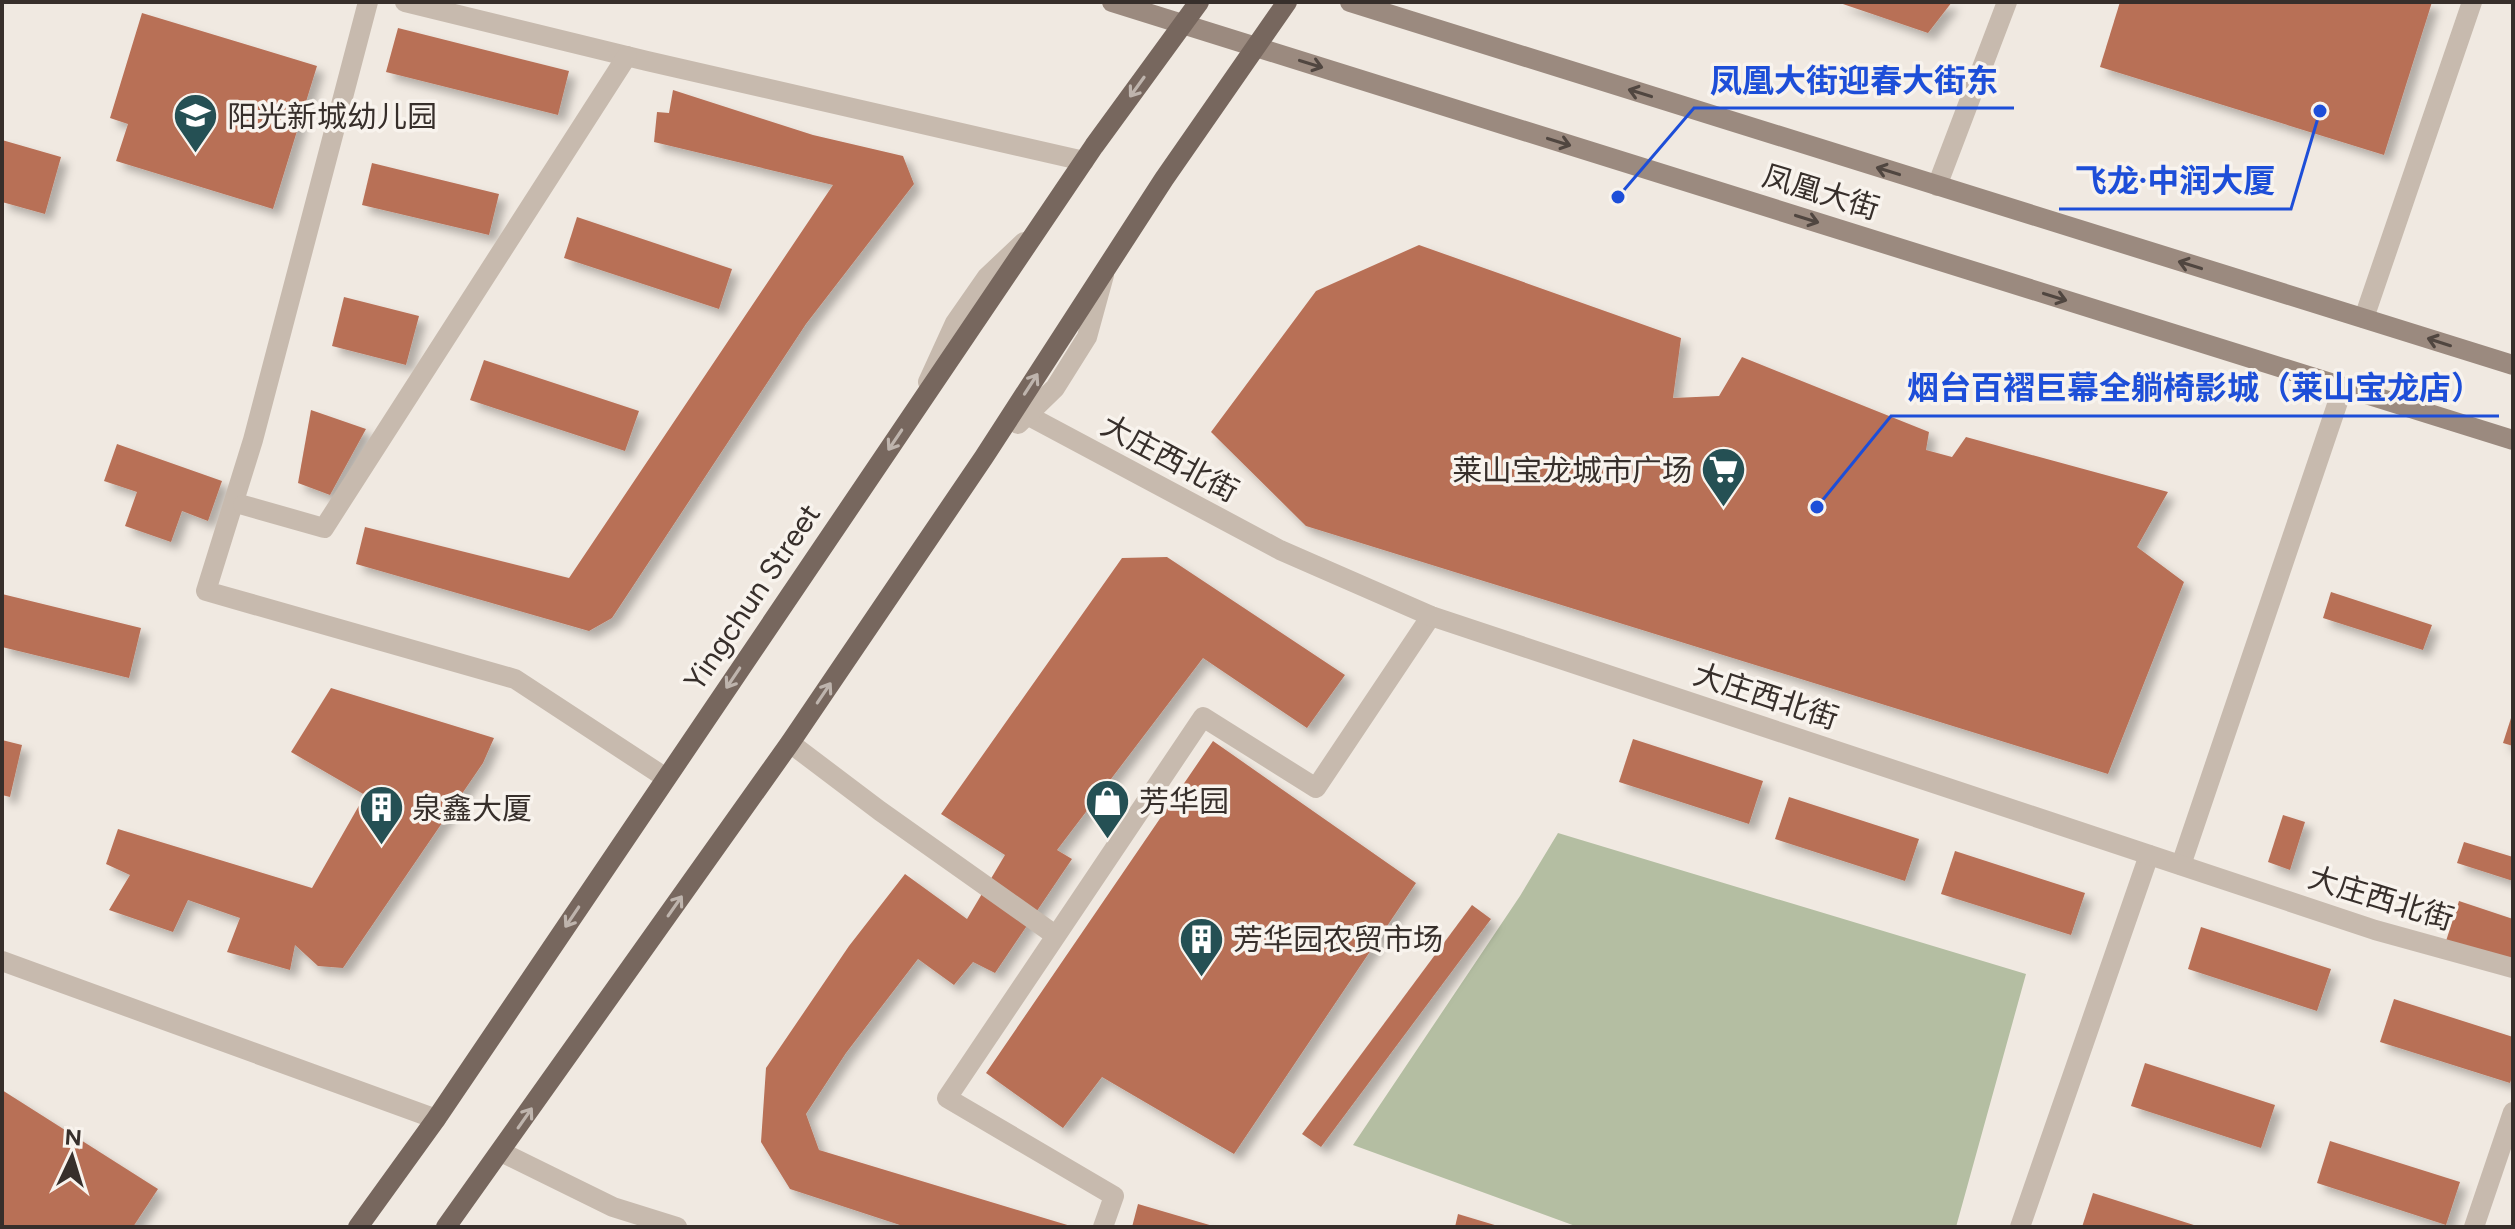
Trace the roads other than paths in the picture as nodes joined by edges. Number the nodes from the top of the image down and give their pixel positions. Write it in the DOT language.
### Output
graph roads {
  1 [pos="368,2"];
  2 [pos="405,2"];
  3 [pos="1112,2"];
  4 [pos="1199,2"];
  5 [pos="1287,2"];
  6 [pos="1350,2"];
  7 [pos="2007,2"];
  8 [pos="2472,2"];
  9 [pos="1183,24"];
  10 [pos="1256,47"];
  11 [pos="627,56"];
  12 [pos="1084,161"];
  13 [pos="1937,186"];
  14 [pos="1106,268"];
  15 [pos="2364,318"];
  16 [pos="2513,365"];
  17 [pos="2343,387"];
  18 [pos="1027,415"];
  19 [pos="2513,440"];
  20 [pos="984,457"];
  21 [pos="243,505"];
  22 [pos="1431,616"];
  23 [pos="790,743"];
  24 [pos="666,778"];
  25 [pos="2149,855"];
  26 [pos="2181,865"];
  27 [pos="1055,935"];
  28 [pos="2,961"];
  29 [pos="2513,968"];
  30 [pos="2513,1112"];
  31 [pos="436,1119"];
  32 [pos="501,1152"];
  33 [pos="358,1227"];
  34 [pos="446,1227"];
  35 [pos="677,1227"];
  36 [pos="1103,1227"];
  37 [pos="2020,1227"];
  38 [pos="2474,1227"];
  1 -- 24 [label="street"];
  2 -- 11 [label="street"];
  3 -- 9 [label="main road, 凤凰大街"];
  4 -- 9 [label="main road, Yingchun Street"];
  5 -- 10 [label="main road"];
  13 -- 6 [label="main road, 凤凰大街, one-way"];
  7 -- 13 [label="street"];
  8 -- 15 [label="street"];
  9 -- 10 [label="main road, 凤凰大街"];
  9 -- 12 [label="main road, Yingchun Street, one-way"];
  10 -- 14 [label="main road"];
  10 -- 17 [label="main road, 凤凰大街, one-way"];
  11 -- 12 [label="street"];
  11 -- 21 [label="street"];
  12 -- 24 [label="main road, Yingchun Street, one-way"];
  15 -- 13 [label="main road, 凤凰大街, one-way"];
  14 -- 18 [label="street"];
  20 -- 14 [label="main road, one-way"];
  16 -- 15 [label="main road, 凤凰大街, one-way"];
  17 -- 19 [label="main road, 凤凰大街"];
  17 -- 26 [label="street"];
  18 -- 20 [label="street"];
  18 -- 22 [label="street, 大庄西北街"];
  23 -- 20 [label="main road, one-way"];
  22 -- 25 [label="street, 大庄西北街"];
  22 -- 27 [label="street"];
  23 -- 27 [label="street"];
  32 -- 23 [label="main road, one-way"];
  24 -- 31 [label="main road, Yingchun Street, one-way"];
  25 -- 26 [label="street, 大庄西北街"];
  25 -- 37 [label="street"];
  26 -- 29 [label="street, 大庄西北街"];
  27 -- 36 [label="street"];
  28 -- 31 [label="street"];
  30 -- 38 [label="street"];
  31 -- 33 [label="main road, Yingchun Street"];
  32 -- 34 [label="main road"];
  32 -- 35 [label="street"];
}
